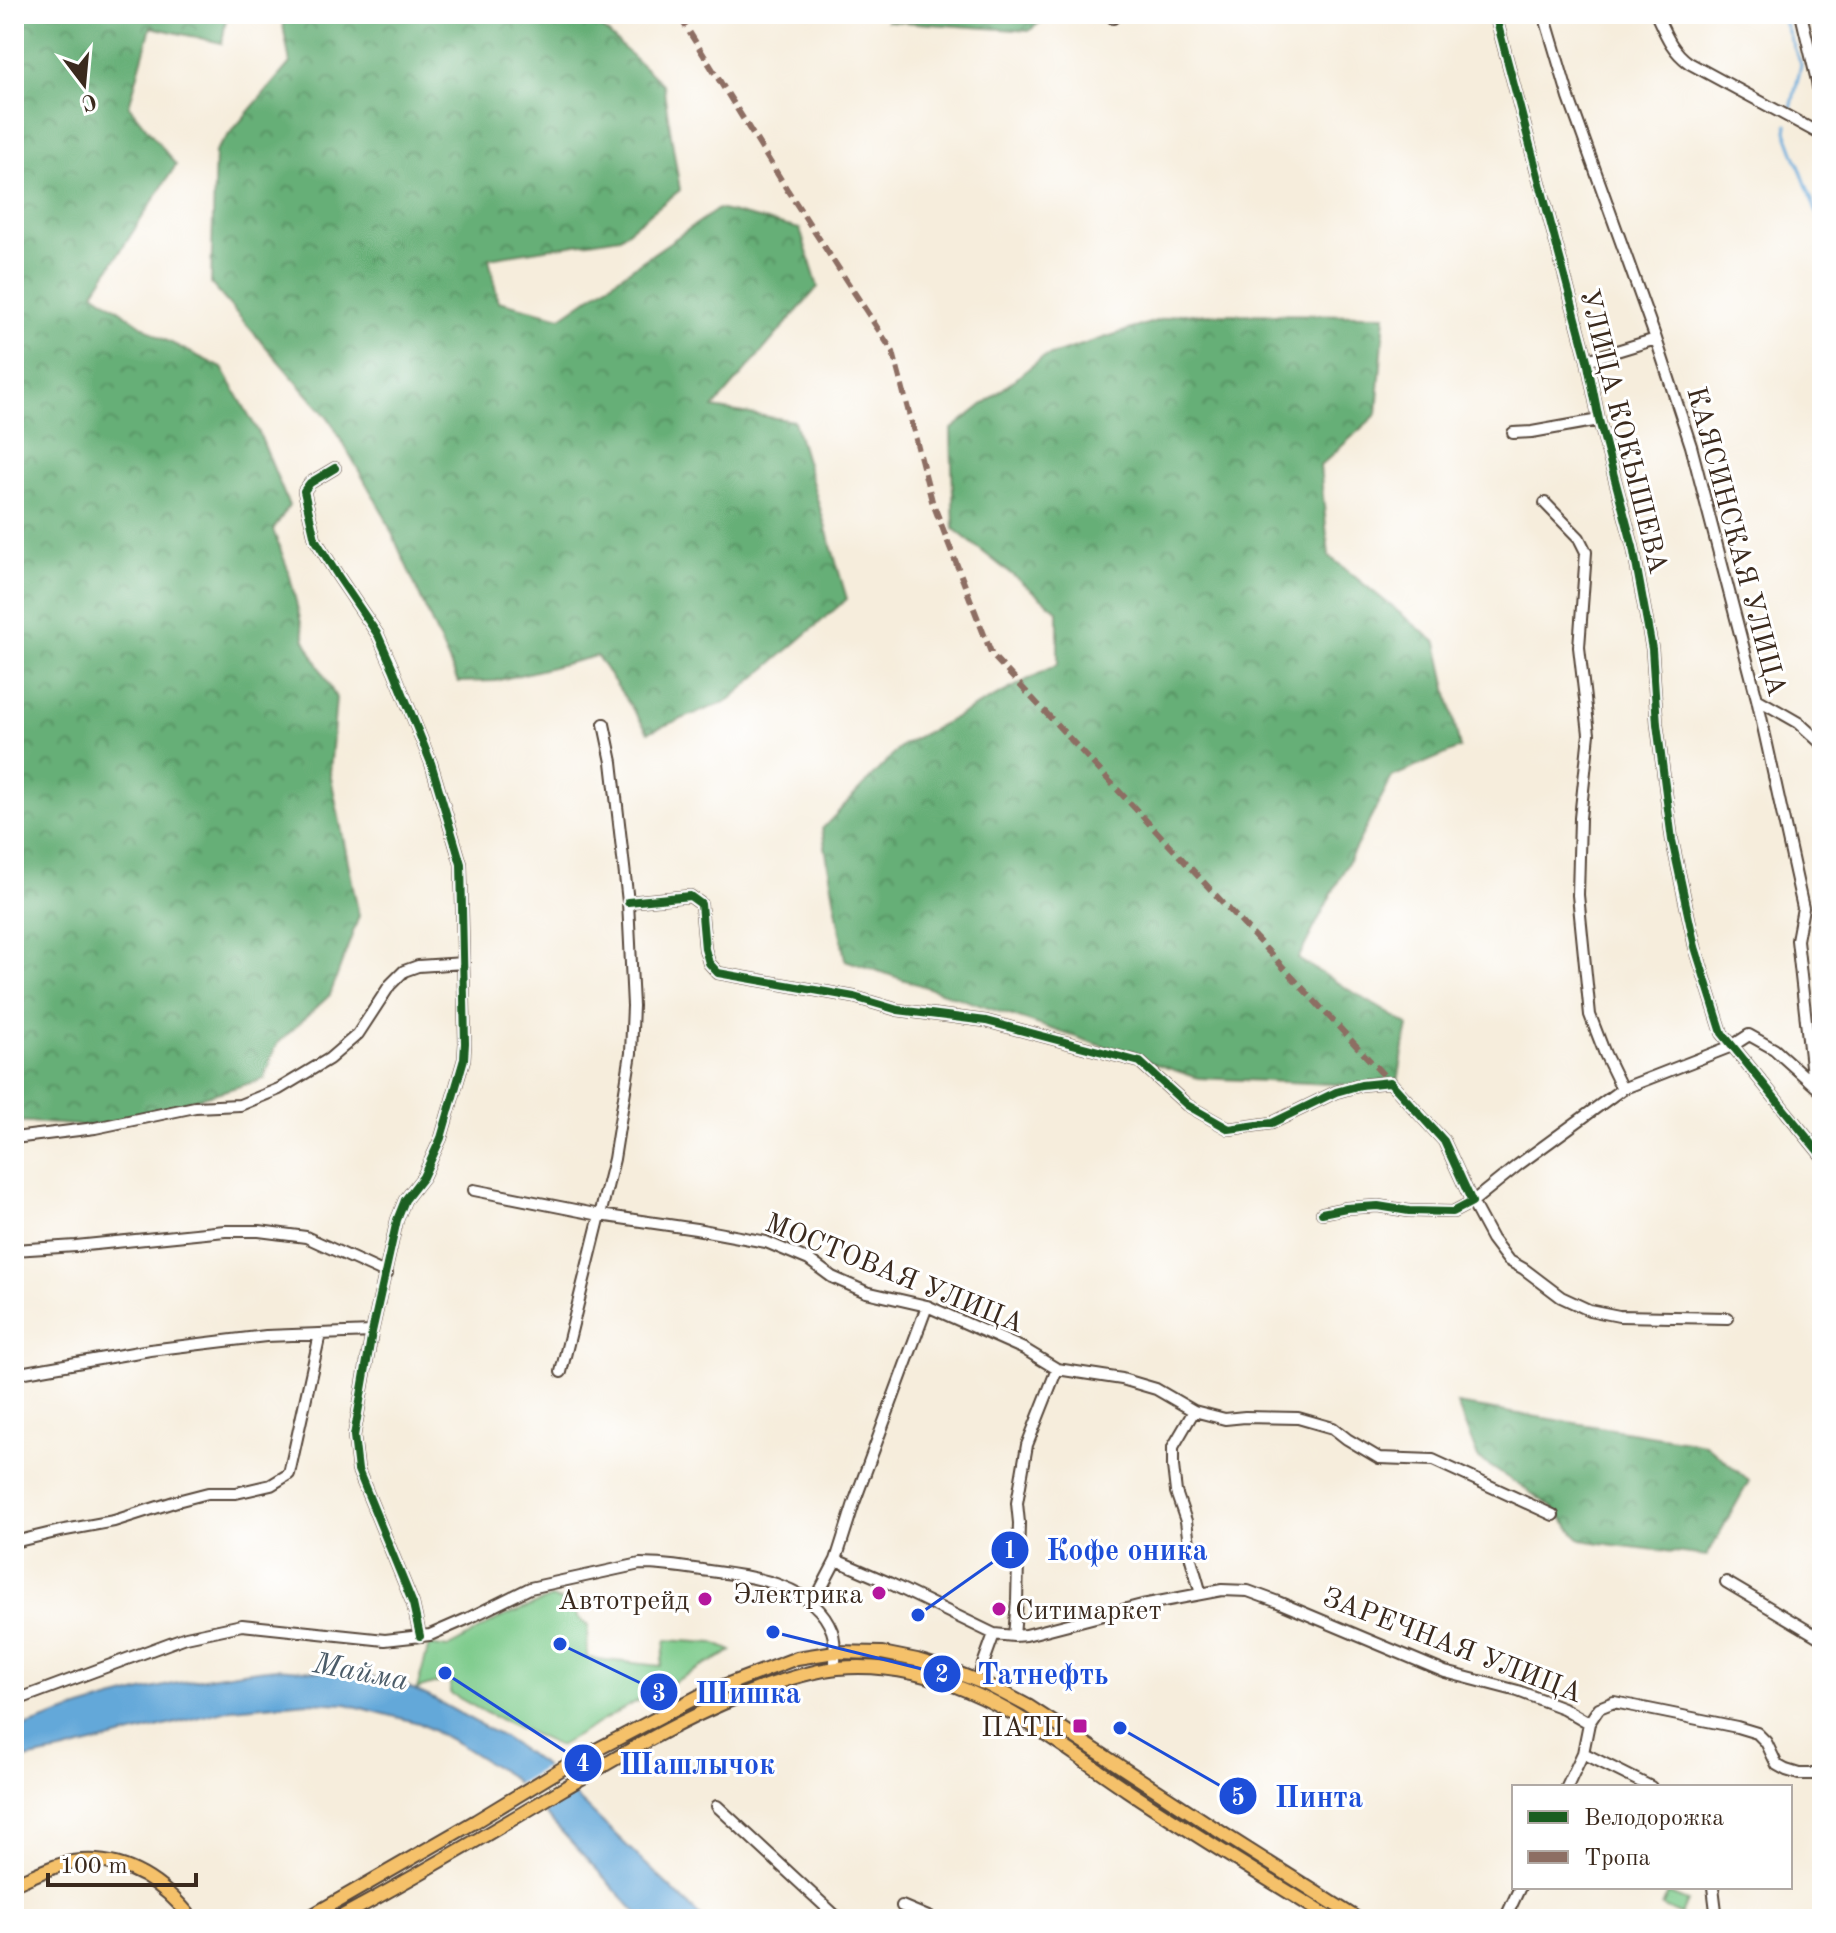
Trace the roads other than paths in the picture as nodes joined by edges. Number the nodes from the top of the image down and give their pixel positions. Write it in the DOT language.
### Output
graph roads {
  1 [pos="1495,14"];
  2 [pos="1544,14"];
  3 [pos="1656,14"];
  4 [pos="1801,14"];
  5 [pos="1822,115"];
  6 [pos="1822,135"];
  7 [pos="1656,339"];
  8 [pos="1587,360"];
  9 [pos="1599,420"];
  10 [pos="1513,433"];
  11 [pos="335,468"];
  12 [pos="1545,503"];
  13 [pos="1757,699"];
  14 [pos="604,724"];
  15 [pos="1822,744"];
  16 [pos="628,902"];
  17 [pos="464,963"];
  18 [pos="1732,1046"];
  19 [pos="1818,1088"];
  20 [pos="1622,1089"];
  21 [pos="14,1138"];
  22 [pos="1822,1156"];
  23 [pos="474,1190"];
  24 [pos="1472,1202"];
  25 [pos="1322,1213"];
  26 [pos="600,1215"];
  27 [pos="14,1250"];
  28 [pos="387,1274"];
  29 [pos="927,1306"];
  30 [pos="1728,1318"];
  31 [pos="372,1332"];
  32 [pos="320,1334"];
  33 [pos="1057,1369"];
  34 [pos="561,1372"];
  35 [pos="14,1374"];
  36 [pos="1194,1411"];
  37 [pos="1553,1515"];
  38 [pos="14,1542"];
  39 [pos="836,1560"];
  40 [pos="1726,1582"];
  41 [pos="1201,1594"];
  42 [pos="813,1604"];
  43 [pos="994,1634"];
  44 [pos="420,1636"];
  45 [pos="1014,1636"];
  46 [pos="1822,1639"];
  47 [pos="835,1652"];
  48 [pos="835,1668"];
  49 [pos="981,1670"];
  50 [pos="14,1701"];
  51 [pos="1589,1723"];
  52 [pos="1583,1753"];
  53 [pos="1822,1774"];
  54 [pos="1568,1785"];
  55 [pos="1647,1785"];
  56 [pos="717,1806"];
  57 [pos="14,1884"];
  58 [pos="1519,1889"];
  59 [pos="1713,1889"];
  60 [pos="14,1892"];
  61 [pos="902,1906"];
  62 [pos="183,1919"];
  63 [pos="192,1919"];
  64 [pos="306,1919"];
  65 [pos="337,1919"];
  66 [pos="839,1919"];
  67 [pos="933,1919"];
  68 [pos="1332,1919"];
  69 [pos="1358,1919"];
  70 [pos="1505,1919"];
  71 [pos="1717,1919"];
  1 -- 8 [label="street, УЛИЦА КОКЫШЕВА"];
  2 -- 7 [label="street, КАЯСИНСКАЯ УЛИЦА"];
  3 -- 6 [label="street"];
  4 -- 5 [label="street"];
  7 -- 8 [label="street"];
  7 -- 13 [label="street, КАЯСИНСКАЯ УЛИЦА"];
  8 -- 9 [label="street, УЛИЦА КОКЫШЕВА"];
  9 -- 10 [label="street"];
  9 -- 18 [label="street, УЛИЦА КОКЫШЕВА"];
  11 -- 17 [label="street"];
  12 -- 20 [label="street"];
  13 -- 15 [label="street"];
  13 -- 19 [label="street, КАЯСИНСКАЯ УЛИЦА"];
  14 -- 16 [label="street"];
  16 -- 24 [label="street"];
  16 -- 26 [label="street"];
  17 -- 21 [label="street"];
  17 -- 28 [label="street"];
  18 -- 19 [label="street"];
  18 -- 20 [label="street"];
  18 -- 22 [label="street, УЛИЦА КОКЫШЕВА"];
  20 -- 24 [label="street"];
  23 -- 26 [label="street, МОСТОВАЯ УЛИЦА"];
  24 -- 25 [label="street"];
  24 -- 30 [label="street"];
  26 -- 29 [label="street, МОСТОВАЯ УЛИЦА"];
  26 -- 34 [label="street"];
  27 -- 28 [label="street"];
  28 -- 31 [label="street"];
  29 -- 33 [label="street, МОСТОВАЯ УЛИЦА"];
  29 -- 39 [label="street"];
  31 -- 32 [label="street"];
  31 -- 44 [label="street"];
  32 -- 35 [label="street"];
  32 -- 38 [label="street"];
  33 -- 36 [label="street, МОСТОВАЯ УЛИЦА"];
  33 -- 45 [label="street"];
  36 -- 37 [label="street, МОСТОВАЯ УЛИЦА"];
  36 -- 41 [label="street"];
  39 -- 42 [label="street"];
  39 -- 43 [label="street"];
  40 -- 46 [label="street"];
  41 -- 45 [label="street, ЗАРЕЧНАЯ УЛИЦА"];
  41 -- 51 [label="street, ЗАРЕЧНАЯ УЛИЦА"];
  42 -- 44 [label="street"];
  42 -- 47 [label="street"];
  43 -- 45 [label="street, ЗАРЕЧНАЯ УЛИЦА"];
  43 -- 49 [label="street"];
  44 -- 50 [label="street"];
  47 -- 48 [label="street"];
  47 -- 64 [label="main road"];
  47 -- 69 [label="main road"];
  48 -- 65 [label="main road"];
  48 -- 68 [label="main road"];
  51 -- 52 [label="street"];
  51 -- 53 [label="street, ЗАРЕЧНАЯ УЛИЦА"];
  52 -- 54 [label="street"];
  52 -- 55 [label="street"];
  56 -- 66 [label="street"];
  57 -- 63 [label="main road"];
  58 -- 70 [label="street"];
  59 -- 71 [label="street"];
  60 -- 62 [label="main road"];
  61 -- 67 [label="street"];
}
